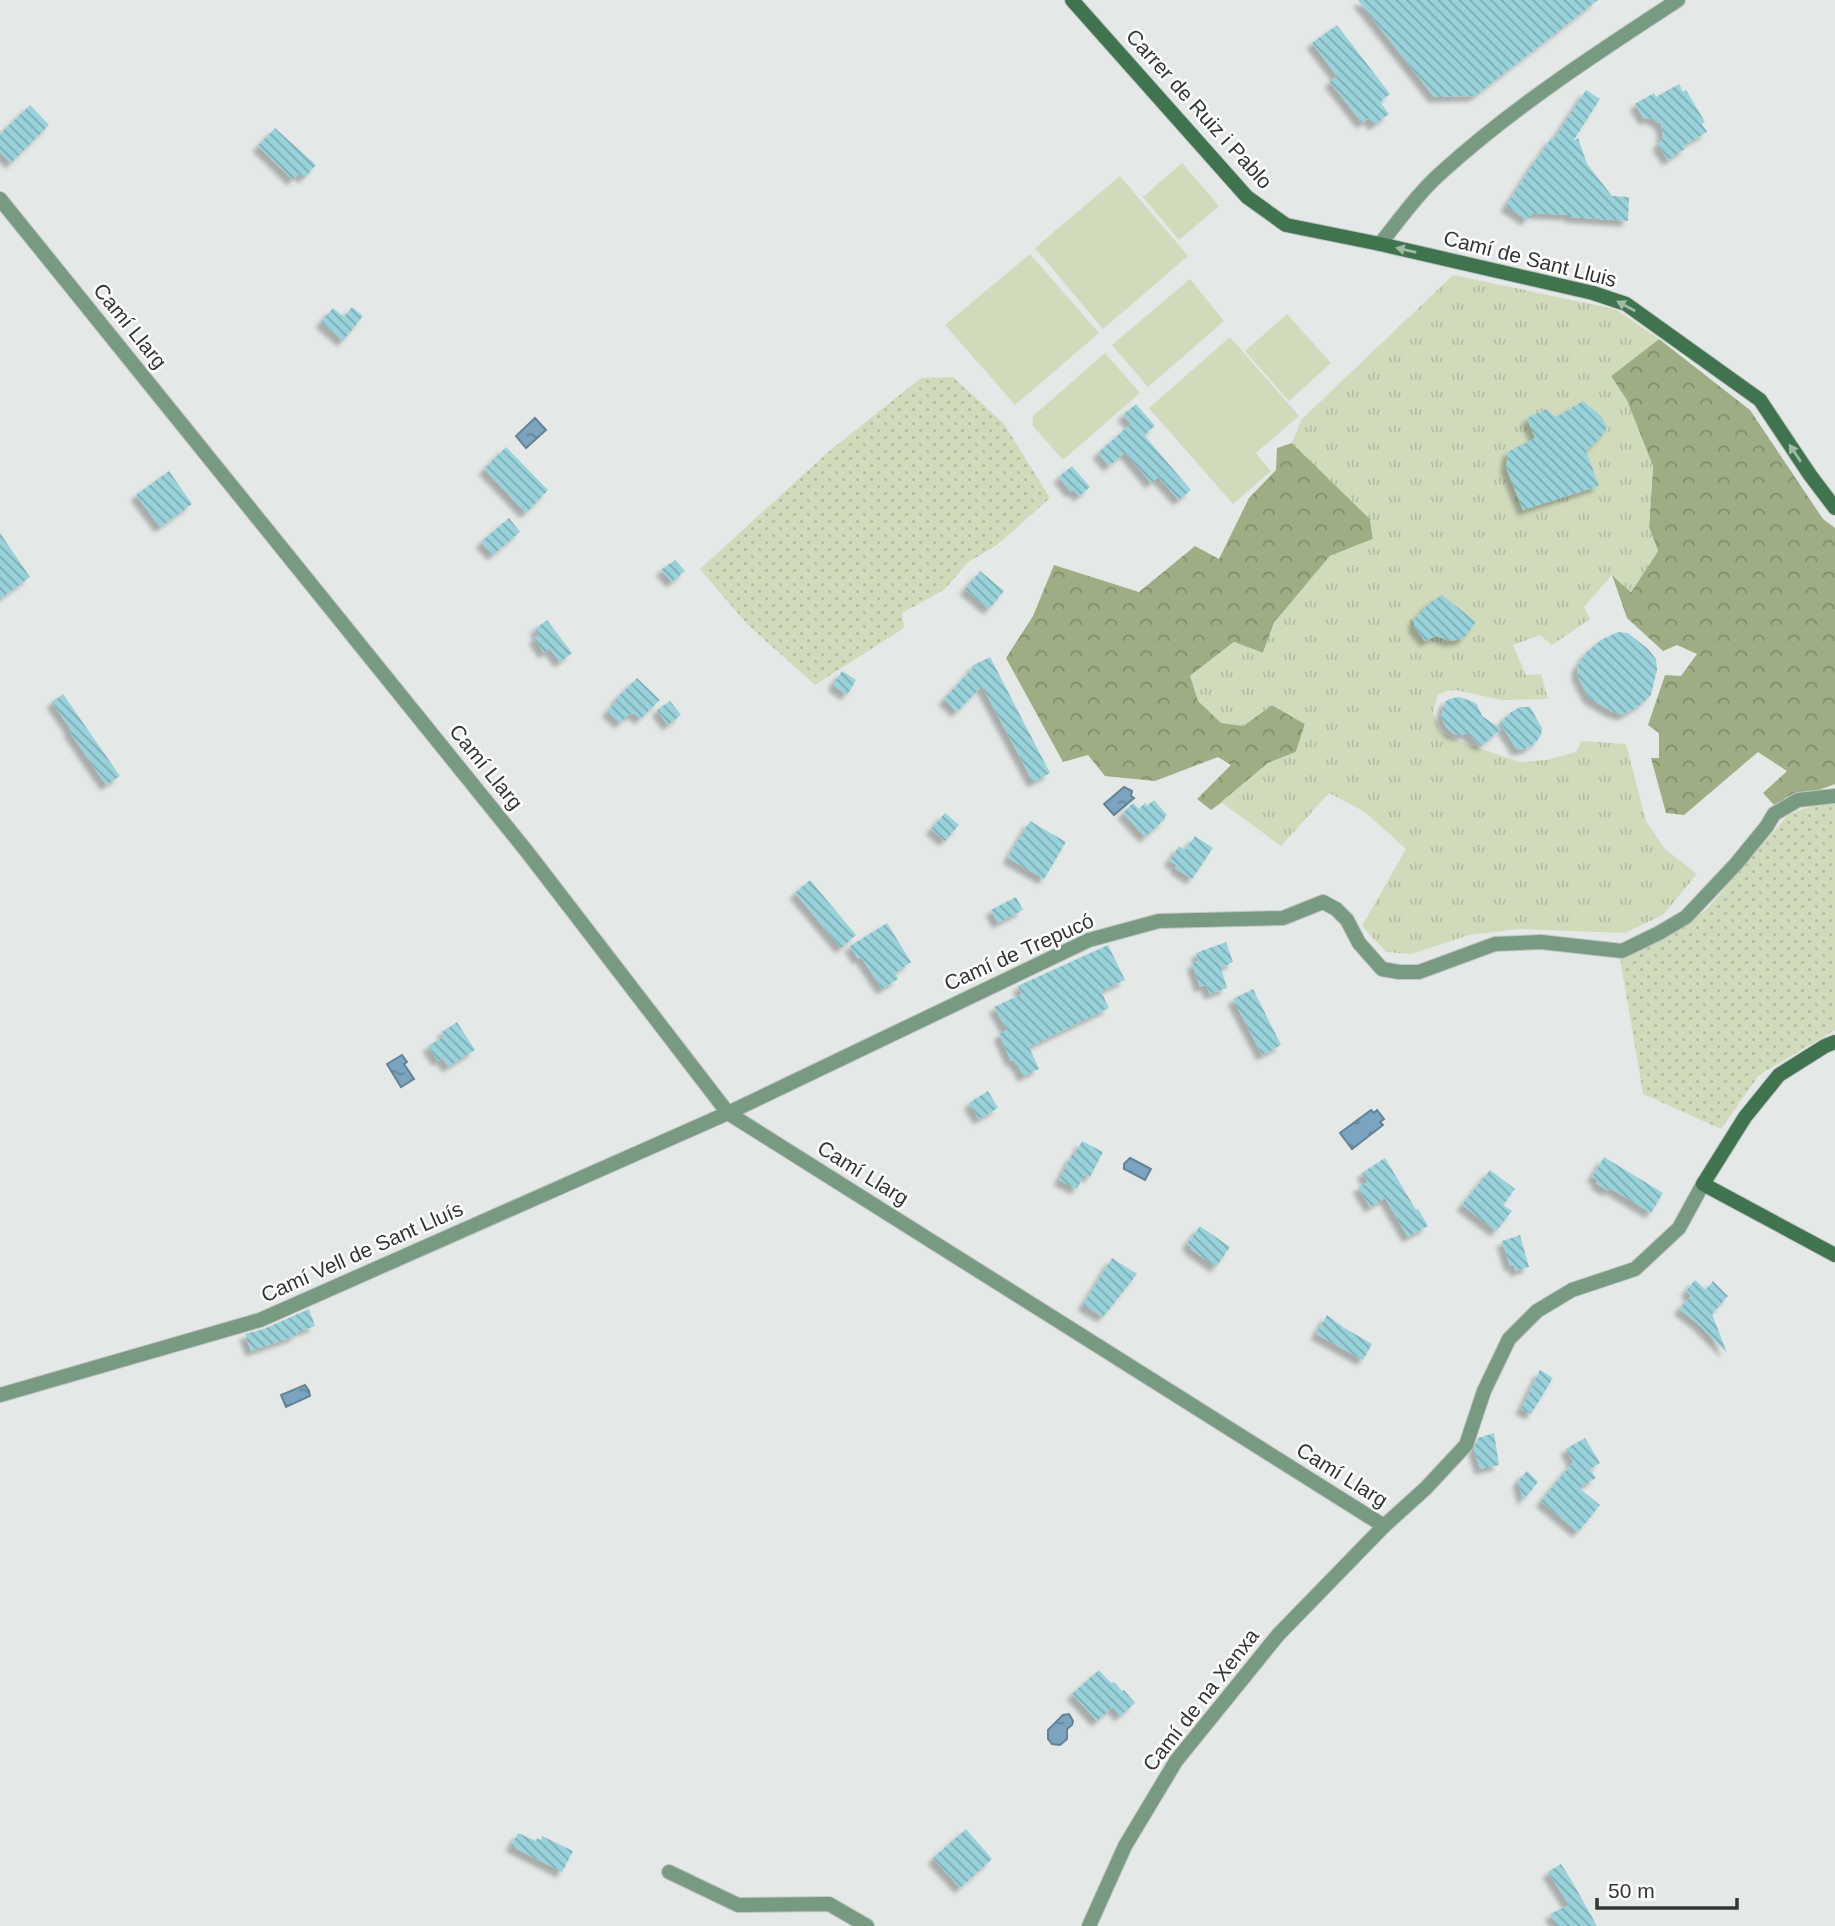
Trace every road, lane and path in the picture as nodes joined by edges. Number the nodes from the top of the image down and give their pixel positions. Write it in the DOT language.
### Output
graph roads {
  1 [pos="1072,0"];
  2 [pos="1678,0"];
  3 [pos="0,199"];
  4 [pos="1380,244"];
  5 [pos="1835,508"];
  6 [pos="1835,796"];
  7 [pos="1835,1042"];
  8 [pos="728,1113"];
  9 [pos="1703,1184"];
  10 [pos="1835,1255"];
  11 [pos="0,1395"];
  12 [pos="1384,1526"];
  13 [pos="669,1872"];
  14 [pos="867,1926"];
  15 [pos="1089,1926"];
  1 -- 4 [label="street, Carrer de Ruiz i Pablo"];
  2 -- 4 [label="street"];
  3 -- 8 [label="street, Camí Llarg"];
  5 -- 4 [label="street, Camí de Sant Lluis, one-way"];
  6 -- 8 [label="street, Camí de Trepucó"];
  7 -- 9 [label="street, Camí Llarg"];
  8 -- 11 [label="street, Camí Vell de Sant Lluís"];
  8 -- 12 [label="street, Camí Llarg"];
  9 -- 10 [label="street"];
  9 -- 12 [label="street, Camí Llarg"];
  12 -- 15 [label="street, Camí de na Xenxa"];
  13 -- 14 [label="street"];
}
